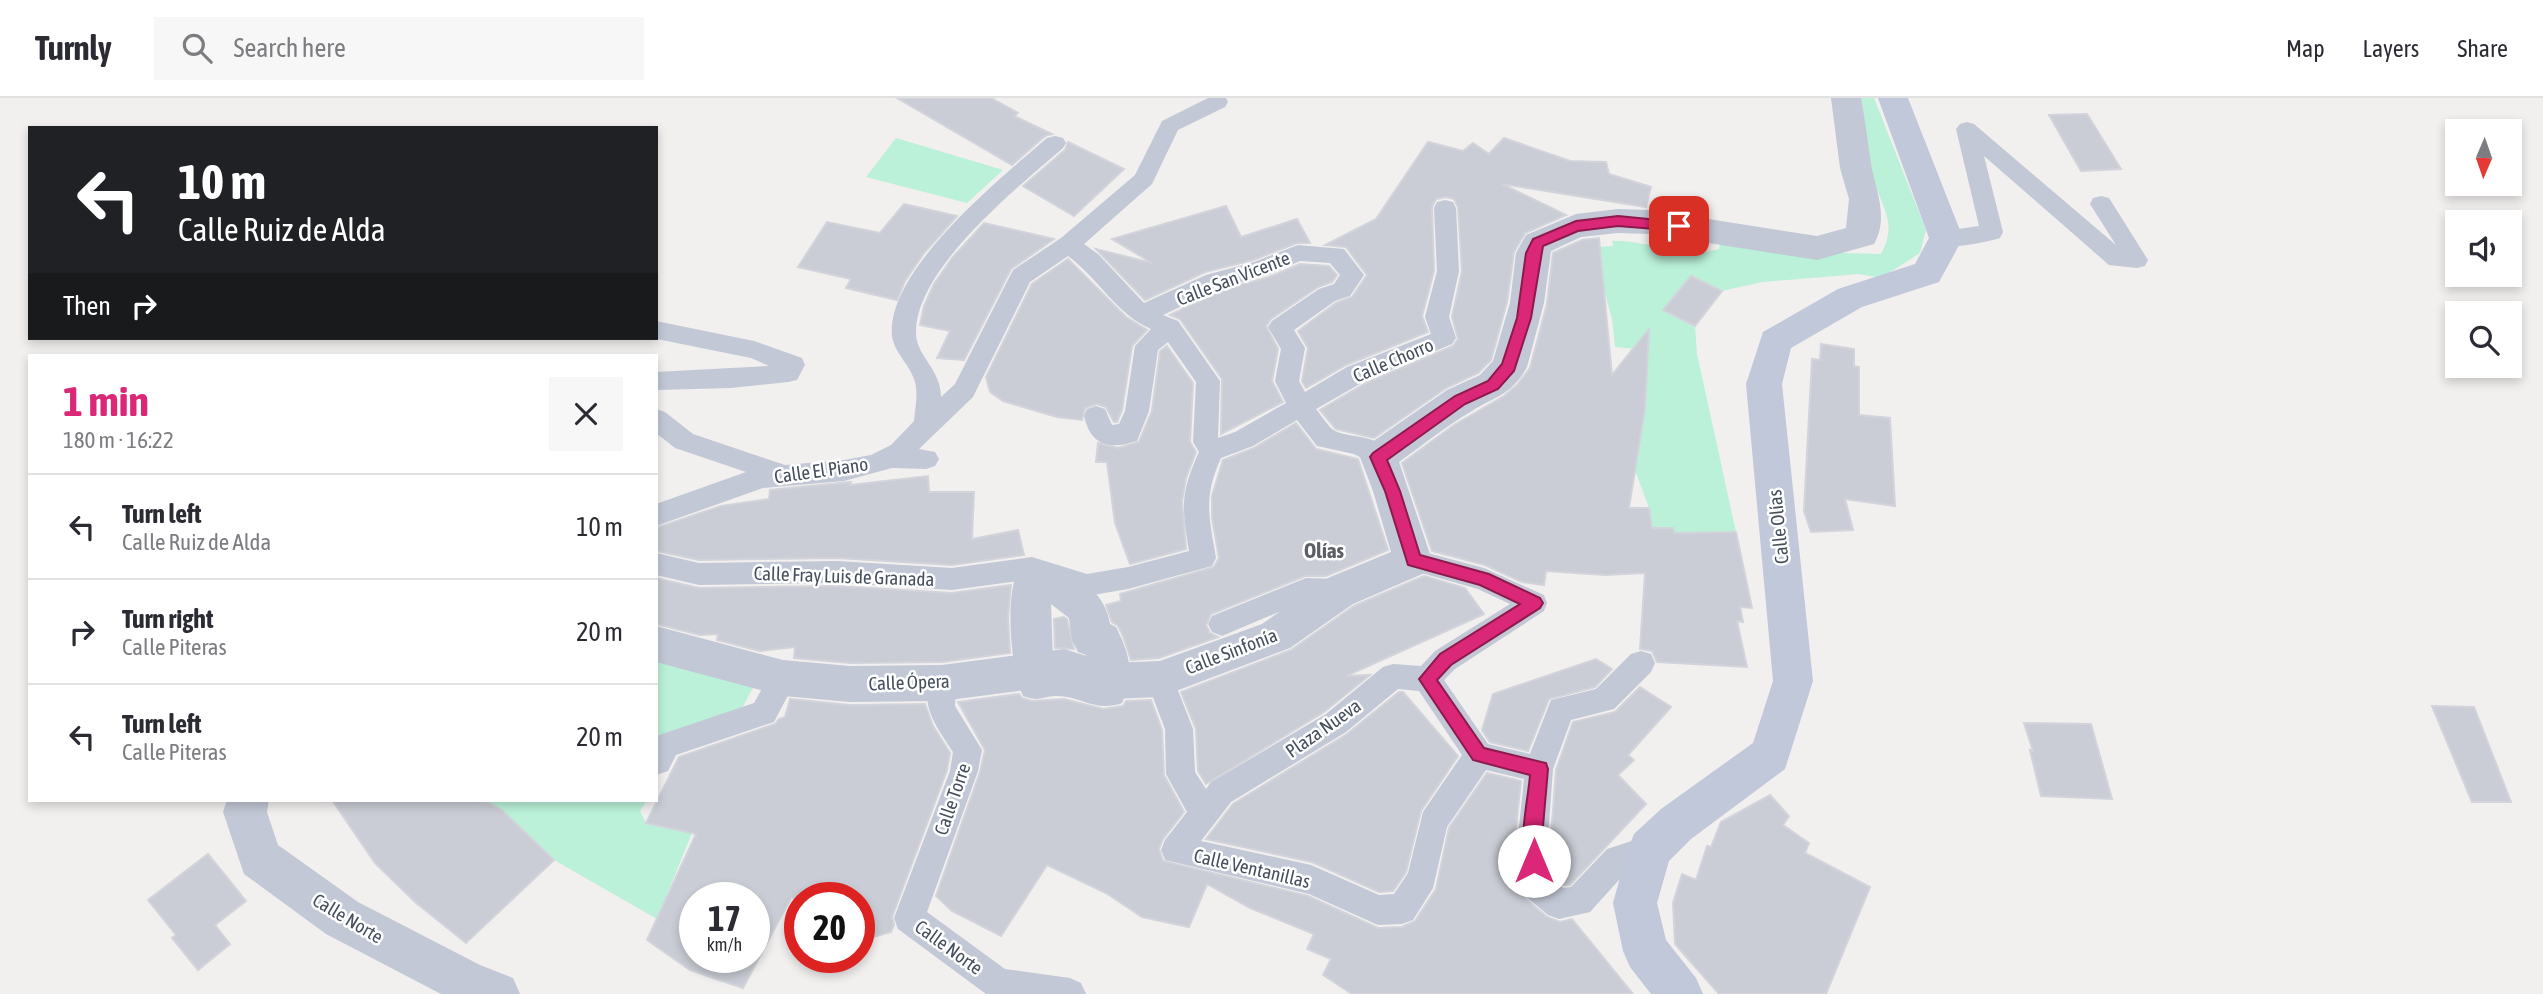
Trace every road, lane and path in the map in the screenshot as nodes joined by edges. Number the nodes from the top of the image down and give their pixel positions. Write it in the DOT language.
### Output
graph roads {
  1 [pos="1846,98"];
  2 [pos="1893,98"];
  3 [pos="1218,102"];
  4 [pos="1055,143"];
  5 [pos="2101,204"];
  6 [pos="1445,208"];
  7 [pos="1946,238"];
  8 [pos="1069,244"];
  9 [pos="1141,315"];
  10 [pos="1170,327"];
  11 [pos="658,330"];
  12 [pos="658,381"];
  13 [pos="1299,405"];
  14 [pos="1096,416"];
  15 [pos="658,421"];
  16 [pos="926,425"];
  17 [pos="1212,451"];
  18 [pos="1378,457"];
  19 [pos="892,458"];
  20 [pos="926,459"];
  21 [pos="787,476"];
  22 [pos="658,515"];
  23 [pos="1413,560"];
  24 [pos="658,564"];
  25 [pos="1342,590"];
  26 [pos="1222,624"];
  27 [pos="658,645"];
  28 [pos="1641,663"];
  29 [pos="1035,671"];
  30 [pos="783,678"];
  31 [pos="1160,679"];
  32 [pos="1427,679"];
  33 [pos="1109,681"];
  34 [pos="942,683"];
  35 [pos="1479,755"];
  36 [pos="658,762"];
  37 [pos="1539,769"];
  38 [pos="248,802"];
  39 [pos="1212,803"];
  40 [pos="1650,849"];
  41 [pos="909,918"];
  42 [pos="497,994"];
  43 [pos="1070,994"];
  44 [pos="1680,994"];
  1 -- 18 [label="street"];
  2 -- 7 [label="main road"];
  3 -- 8 [label="lane"];
  4 -- 16 [label="lane"];
  5 -- 7 [label="lane"];
  6 -- 13 [label="lane, Calle Chorro"];
  7 -- 40 [label="main road, Calle Olías"];
  8 -- 9 [label="lane"];
  8 -- 16 [label="lane, Calle El Piano"];
  9 -- 10 [label="lane"];
  9 -- 13 [label="lane, Calle San Vicente"];
  10 -- 14 [label="lane"];
  10 -- 17 [label="lane"];
  11 -- 12 [label="lane"];
  13 -- 17 [label="lane"];
  13 -- 18 [label="lane"];
  15 -- 21 [label="lane"];
  16 -- 19 [label="lane, Calle El Piano"];
  17 -- 24 [label="lane, Calle Fray Luis de Granada"];
  18 -- 23 [label="street"];
  19 -- 20 [label="lane"];
  19 -- 21 [label="lane, Calle El Piano"];
  21 -- 22 [label="lane, Calle El Piano"];
  23 -- 25 [label="street, Calle Sinfonía"];
  23 -- 32 [label="lane"];
  25 -- 26 [label="lane, Calle Sinfonía"];
  25 -- 31 [label="street, Calle Sinfonía"];
  27 -- 30 [label="street, Calle Ópera"];
  28 -- 37 [label="lane"];
  29 -- 33 [label="street, Calle Ópera"];
  29 -- 33 [label="street"];
  29 -- 34 [label="street, Calle Ópera"];
  30 -- 34 [label="street, Calle Ópera"];
  30 -- 36 [label="lane"];
  31 -- 33 [label="street, Calle Sinfonía"];
  31 -- 39 [label="lane"];
  32 -- 35 [label="lane"];
  32 -- 39 [label="lane, Plaza Nueva"];
  34 -- 41 [label="lane, Calle Torre"];
  35 -- 37 [label="lane"];
  35 -- 39 [label="lane, Calle Ventanillas"];
  37 -- 40 [label="lane"];
  38 -- 42 [label="street, Calle Norte"];
  40 -- 44 [label="main road"];
  41 -- 43 [label="lane, Calle Norte"];
}
